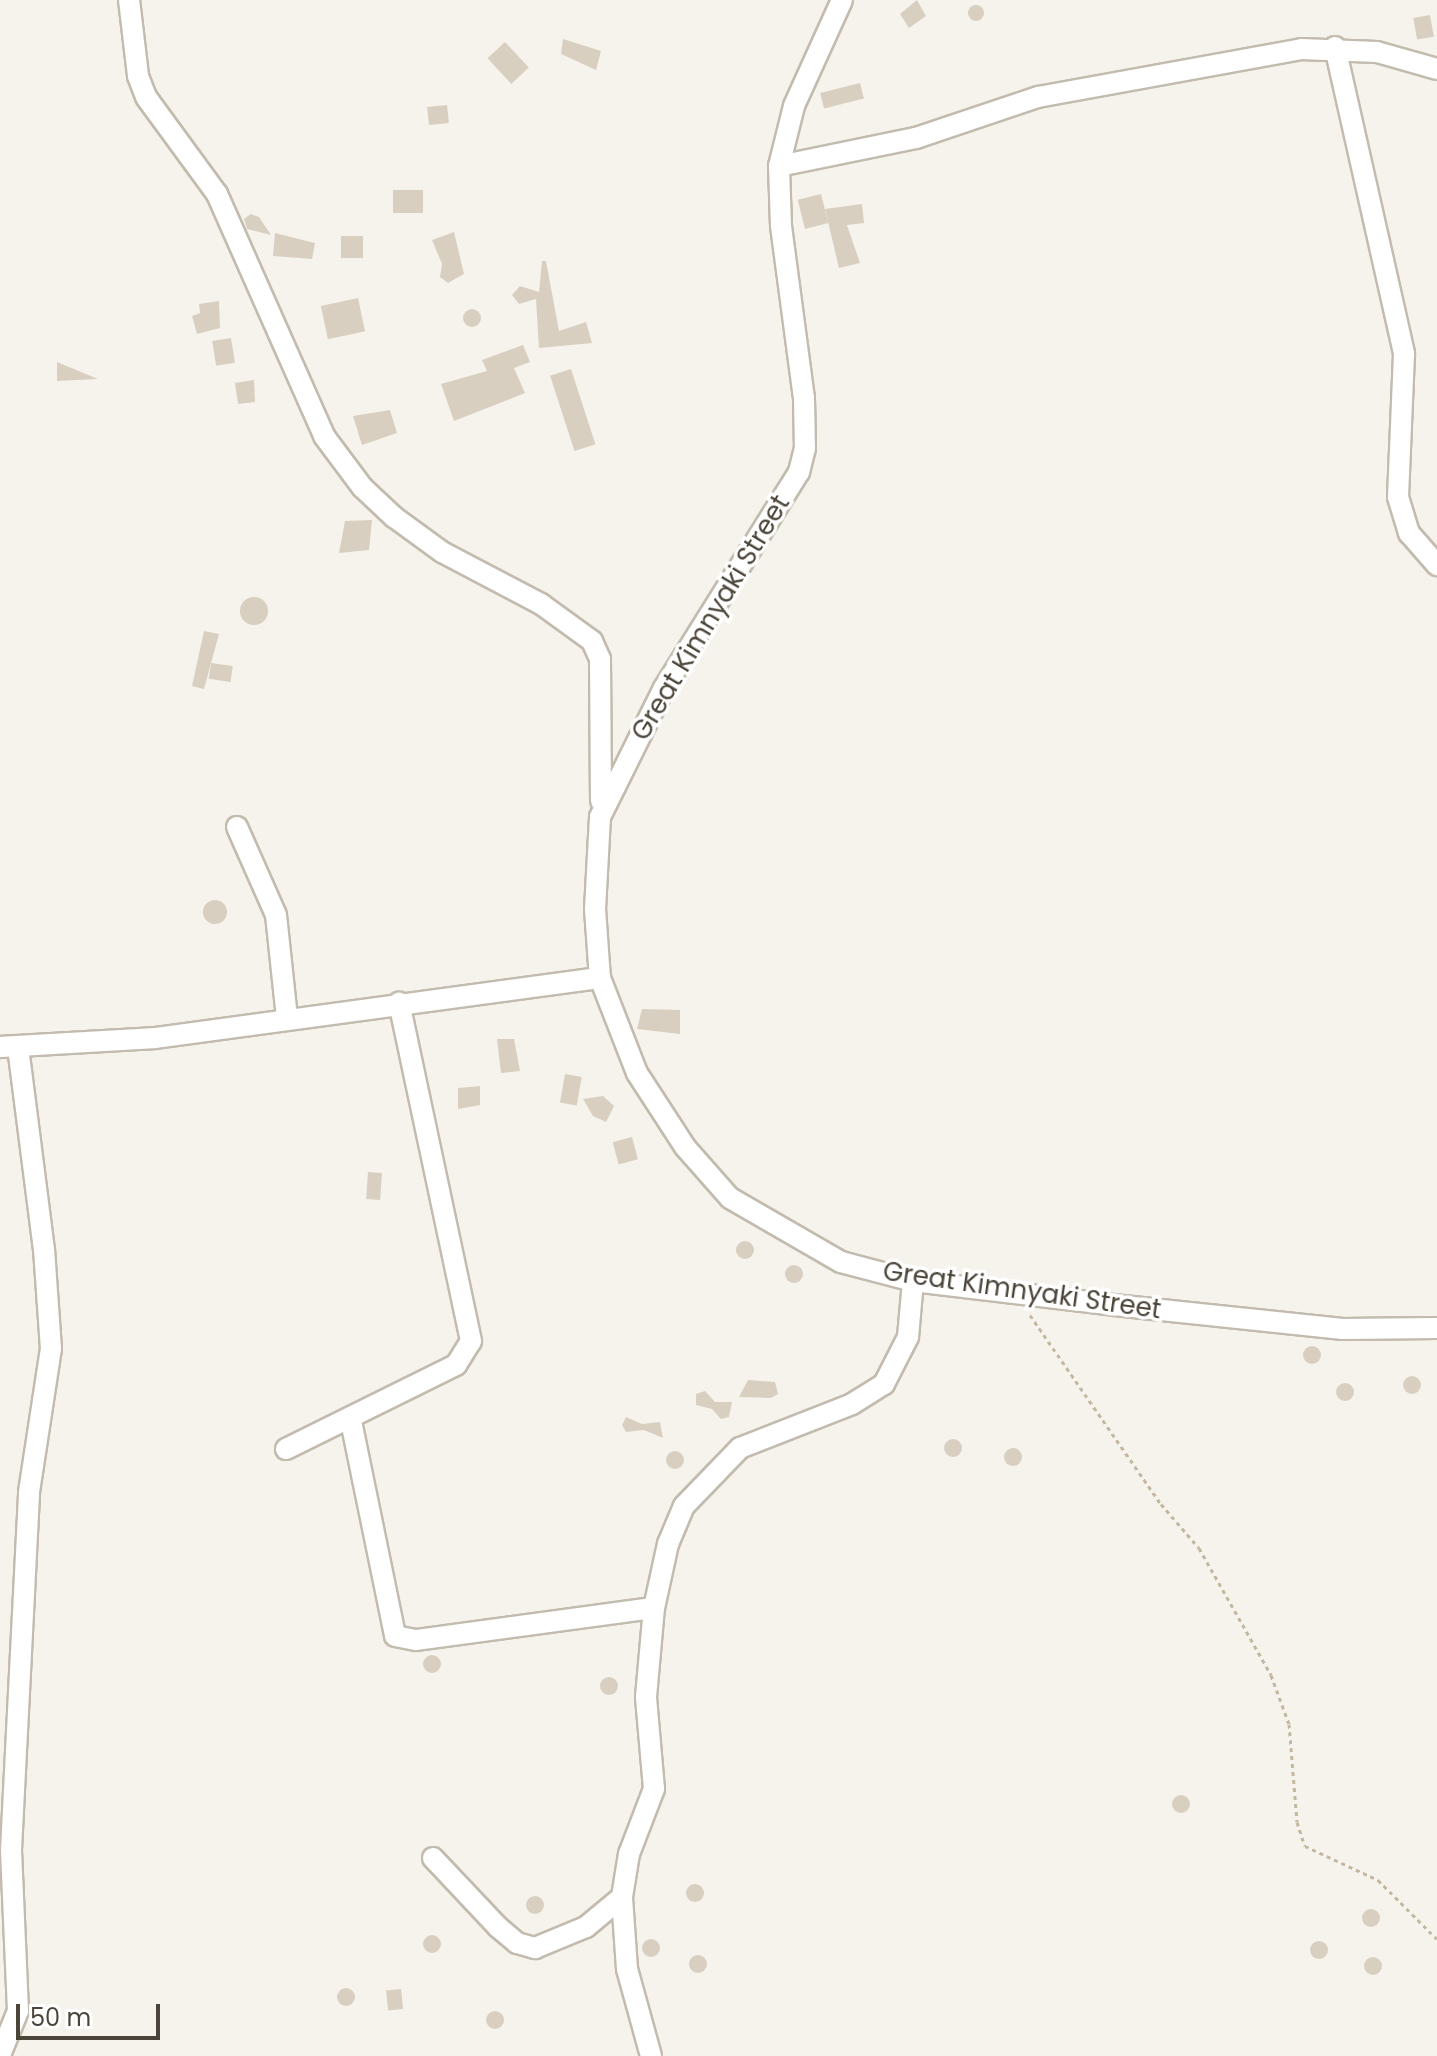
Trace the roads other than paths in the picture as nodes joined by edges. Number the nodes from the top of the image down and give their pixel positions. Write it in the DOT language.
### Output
graph roads {
  1 [pos="129,0"];
  2 [pos="842,0"];
  3 [pos="1335,47"];
  4 [pos="1437,69"];
  5 [pos="779,166"];
  6 [pos="1437,565"];
  7 [pos="600,817"];
  8 [pos="237,827"];
  9 [pos="600,978"];
  10 [pos="399,1003"];
  11 [pos="287,1018"];
  12 [pos="9,1047"];
  13 [pos="913,1281"];
  14 [pos="1437,1328"];
  15 [pos="351,1421"];
  16 [pos="286,1449"];
  17 [pos="654,1608"];
  18 [pos="433,1858"];
  19 [pos="622,1897"];
  20 [pos="0,2055"];
  21 [pos="651,2056"];
  1 -- 7 [label="street"];
  2 -- 5 [label="street, Great Kimnyaki Street"];
  3 -- 4 [label="street"];
  3 -- 5 [label="street"];
  3 -- 6 [label="street"];
  5 -- 7 [label="street, Great Kimnyaki Street"];
  7 -- 9 [label="street, Great Kimnyaki Street"];
  8 -- 11 [label="street"];
  9 -- 10 [label="street"];
  9 -- 13 [label="street, Great Kimnyaki Street"];
  10 -- 11 [label="street"];
  10 -- 15 [label="street"];
  11 -- 12 [label="street"];
  12 -- 20 [label="street"];
  13 -- 14 [label="street, Great Kimnyaki Street"];
  13 -- 17 [label="street"];
  15 -- 16 [label="street"];
  15 -- 17 [label="street"];
  17 -- 19 [label="street"];
  18 -- 19 [label="street"];
  19 -- 21 [label="street"];
}
